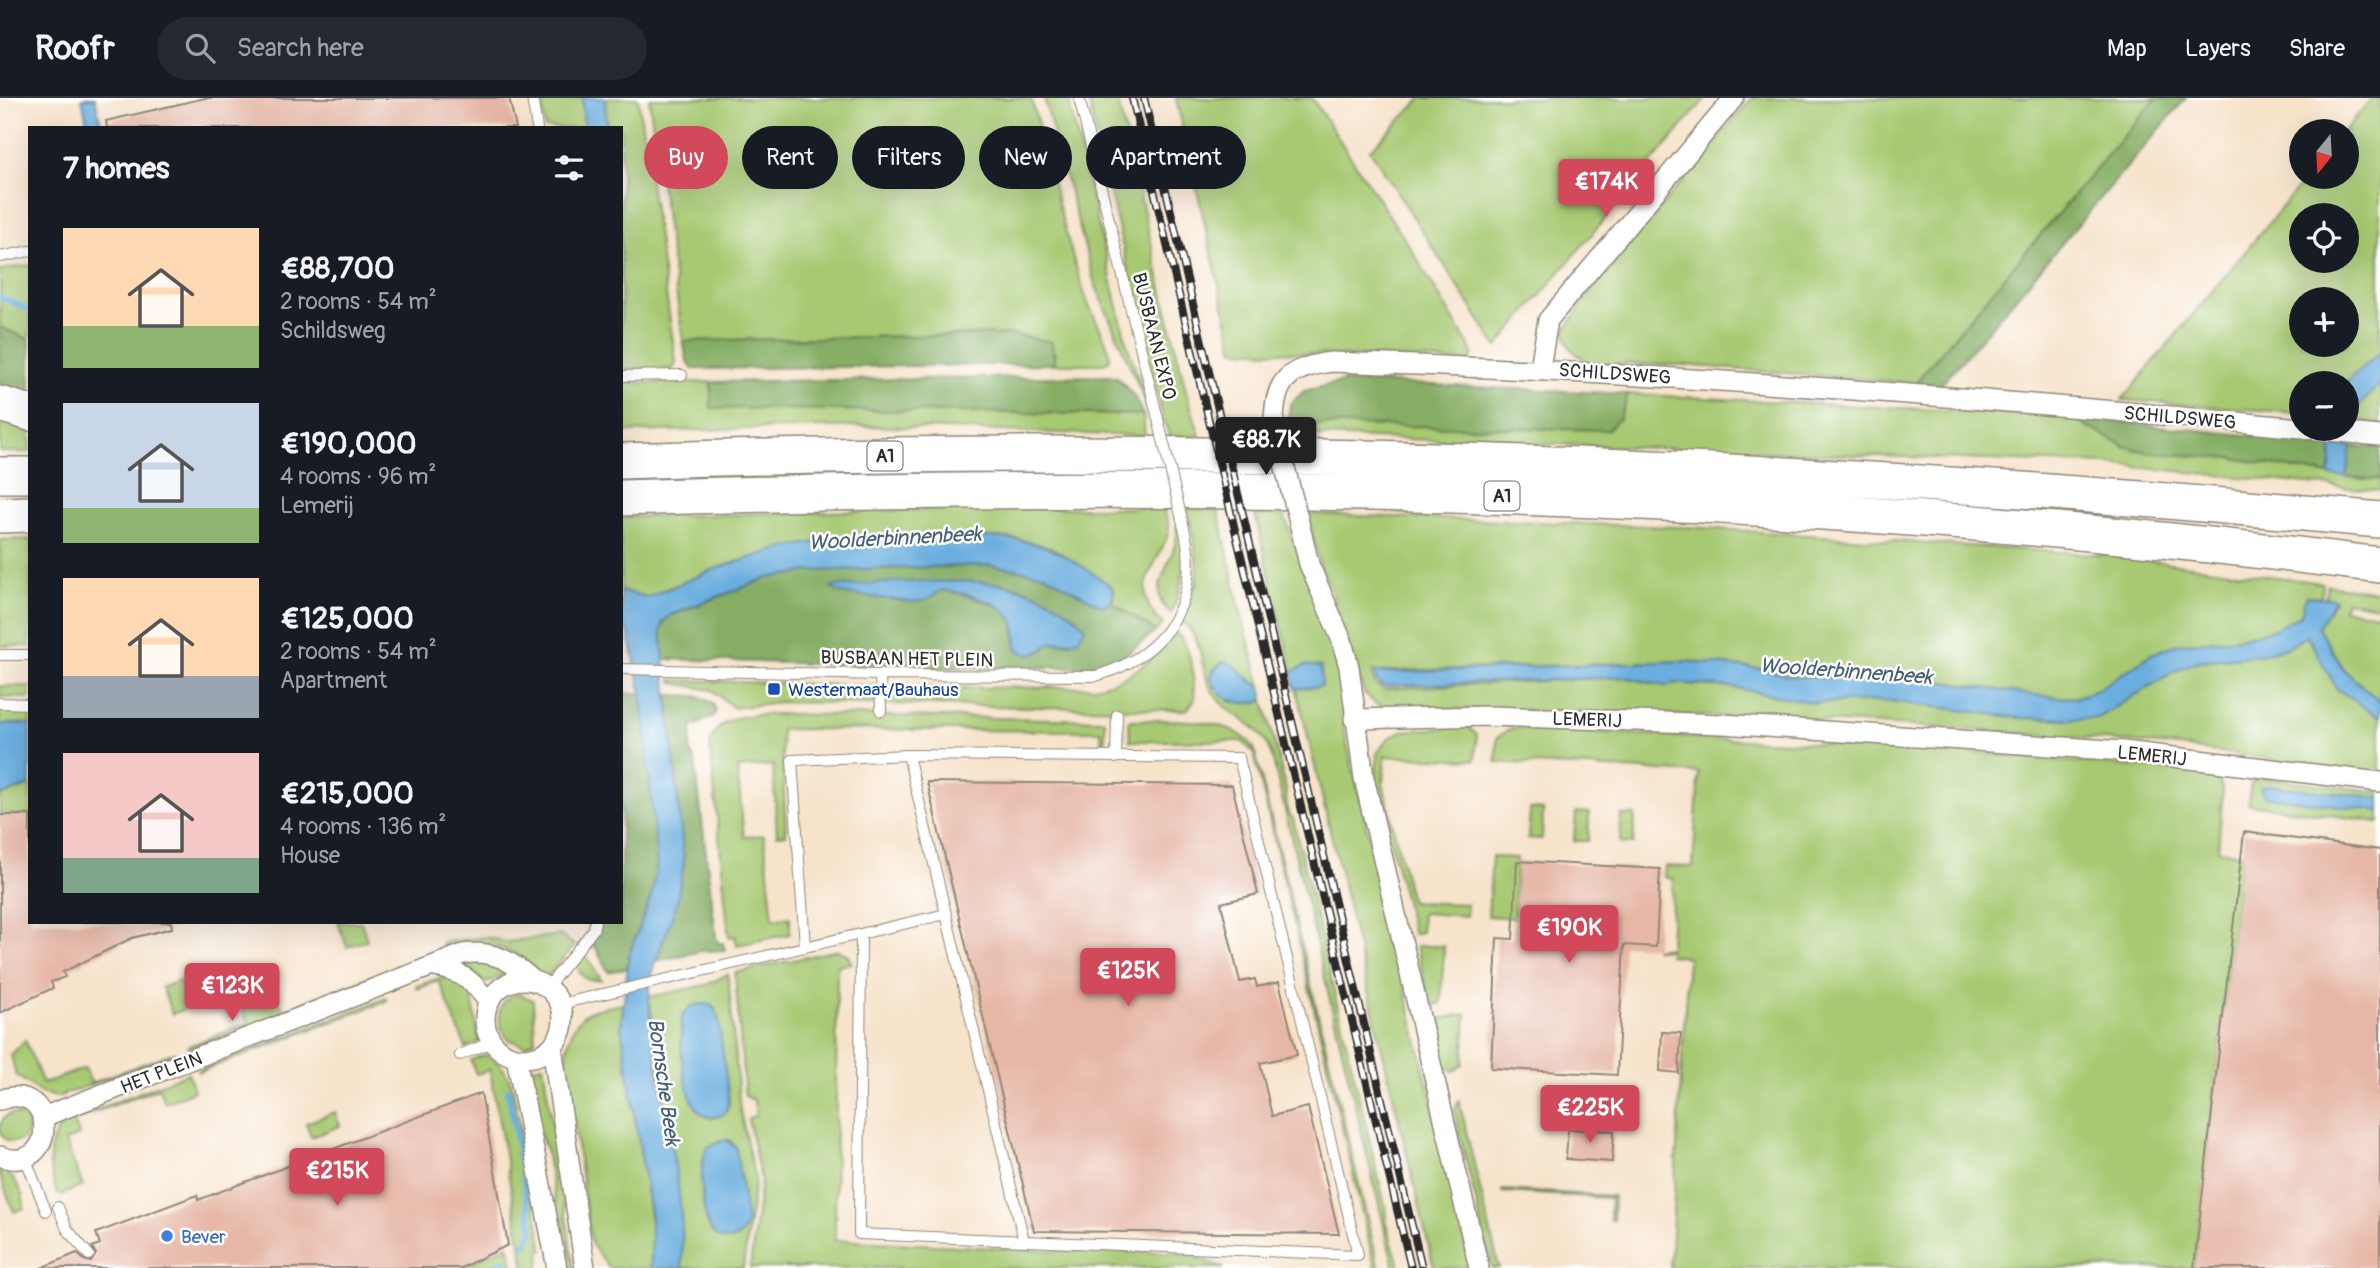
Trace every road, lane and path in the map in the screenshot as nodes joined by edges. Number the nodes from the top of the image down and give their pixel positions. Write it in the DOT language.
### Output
graph roads {
  1 [pos="532,98"];
  2 [pos="1079,98"];
  3 [pos="1734,98"];
  4 [pos="537,126"];
  5 [pos="28,251"];
  6 [pos="0,257"];
  7 [pos="1540,368"];
  8 [pos="682,375"];
  9 [pos="623,376"];
  10 [pos="0,404"];
  11 [pos="28,412"];
  12 [pos="2289,427"];
  13 [pos="2359,434"];
  14 [pos="2380,436"];
  15 [pos="623,461"];
  16 [pos="0,475"];
  17 [pos="28,475"];
  18 [pos="623,498"];
  19 [pos="28,514"];
  20 [pos="0,515"];
  21 [pos="2380,520"];
  22 [pos="2380,565"];
  23 [pos="1173,623"];
  24 [pos="0,655"];
  25 [pos="28,655"];
  26 [pos="627,669"];
  27 [pos="880,675"];
  28 [pos="0,703"];
  29 [pos="28,704"];
  30 [pos="881,711"];
  31 [pos="1117,715"];
  32 [pos="1354,719"];
  33 [pos="908,755"];
  34 [pos="1116,758"];
  35 [pos="2380,782"];
  36 [pos="946,914"];
  37 [pos="594,924"];
  38 [pos="862,934"];
  39 [pos="805,946"];
  40 [pos="435,967"];
  41 [pos="541,985"];
  42 [pos="489,1003"];
  43 [pos="560,1004"];
  44 [pos="492,1042"];
  45 [pos="552,1047"];
  46 [pos="460,1055"];
  47 [pos="516,1057"];
  48 [pos="1,1096"];
  49 [pos="43,1117"];
  50 [pos="0,1156"];
  51 [pos="26,1157"];
  52 [pos="58,1207"];
  53 [pos="46,1211"];
  54 [pos="1024,1241"];
  55 [pos="89,1255"];
  56 [pos="555,1266"];
  57 [pos="585,1268"];
  58 [pos="1479,1268"];
  1 -- 4 [label="lane"];
  2 -- 23 [label="lane, BUSBAAN EXPO, bridge"];
  3 -- 7 [label="street"];
  5 -- 6 [label="lane"];
  7 -- 12 [label="street, SCHILDSWEG"];
  7 -- 32 [label="street, SCHILDSWEG, bridge"];
  8 -- 9 [label="lane"];
  10 -- 11 [label="highway"];
  13 -- 14 [label="street"];
  15 -- 21 [label="highway, A1"];
  16 -- 17 [label="highway"];
  18 -- 22 [label="highway, A1"];
  19 -- 20 [label="highway"];
  23 -- 27 [label="lane, BUSBAAN HET PLEIN"];
  24 -- 25 [label="lane"];
  26 -- 27 [label="lane, BUSBAAN HET PLEIN"];
  27 -- 30 [label="lane"];
  28 -- 29 [label="lane"];
  31 -- 34 [label="lane"];
  32 -- 35 [label="street, LEMERIJ"];
  32 -- 58 [label="street"];
  33 -- 34 [label="lane"];
  33 -- 36 [label="lane"];
  33 -- 39 [label="lane"];
  34 -- 54 [label="lane"];
  36 -- 38 [label="lane"];
  36 -- 54 [label="lane"];
  37 -- 41 [label="lane"];
  38 -- 39 [label="lane"];
  38 -- 54 [label="lane"];
  39 -- 43 [label="lane"];
  40 -- 41 [label="street, HET PLEIN"];
  40 -- 42 [label="street"];
  40 -- 49 [label="street, HET PLEIN"];
  41 -- 42 [label="street"];
  41 -- 43 [label="street"];
  42 -- 44 [label="street"];
  43 -- 45 [label="street"];
  44 -- 46 [label="lane"];
  44 -- 47 [label="street"];
  45 -- 47 [label="street"];
  45 -- 57 [label="street"];
  47 -- 56 [label="street"];
  48 -- 49 [label="street"];
  49 -- 51 [label="street"];
  50 -- 51 [label="street"];
  51 -- 53 [label="lane"];
  52 -- 55 [label="lane"];
}
